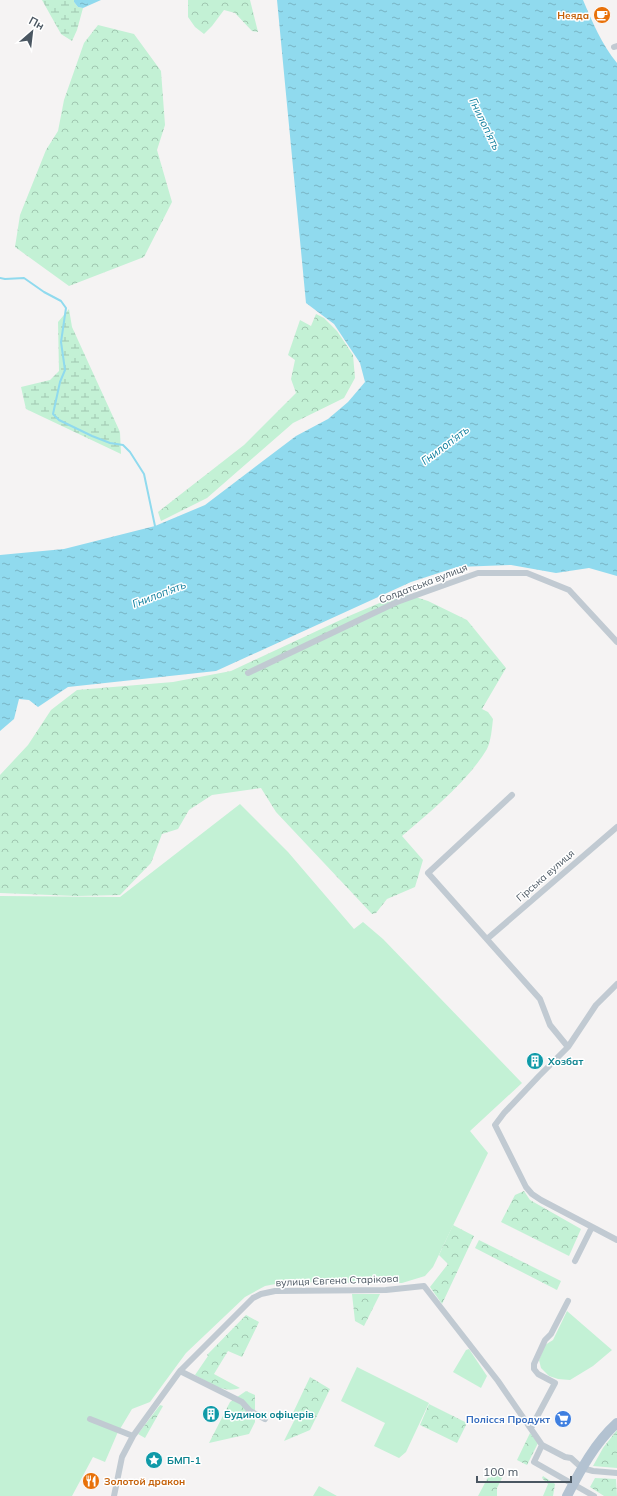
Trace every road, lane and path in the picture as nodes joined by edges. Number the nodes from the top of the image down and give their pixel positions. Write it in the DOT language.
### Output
graph roads {
  1 [pos="617,642"];
  2 [pos="248,673"];
  3 [pos="512,794"];
  4 [pos="617,827"];
  5 [pos="487,939"];
  6 [pos="617,984"];
  7 [pos="568,1047"];
  8 [pos="592,1227"];
  9 [pos="617,1240"];
  10 [pos="575,1261"];
  11 [pos="568,1301"];
  12 [pos="180,1371"];
  13 [pos="90,1419"];
  14 [pos="265,1419"];
  15 [pos="617,1423"];
  16 [pos="531,1428"];
  17 [pos="133,1436"];
  18 [pos="542,1445"];
  19 [pos="582,1468"];
  20 [pos="617,1473"];
  21 [pos="574,1484"];
  22 [pos="116,1496"];
  23 [pos="568,1496"];
  24 [pos="594,1496"];
  1 -- 2 [label="street, Солдатська вулиця"];
  3 -- 5 [label="street"];
  4 -- 5 [label="street, Гірська вулиця"];
  5 -- 7 [label="street"];
  6 -- 7 [label="street"];
  7 -- 8 [label="street"];
  8 -- 9 [label="street"];
  8 -- 10 [label="street"];
  11 -- 16 [label="street"];
  12 -- 14 [label="street"];
  12 -- 16 [label="street, вулиця Євгена Старікова"];
  12 -- 17 [label="street, вулиця Євгена Старікова"];
  13 -- 17 [label="street"];
  15 -- 19 [label="main road"];
  16 -- 18 [label="street, вулиця Євгена Старікова"];
  17 -- 22 [label="street, вулиця Євгена Старікова"];
  18 -- 19 [label="street, вулиця Євгена Старікова"];
  18 -- 21 [label="street"];
  19 -- 20 [label="street"];
  19 -- 21 [label="main road"];
  21 -- 23 [label="main road"];
  21 -- 24 [label="street"];
}
